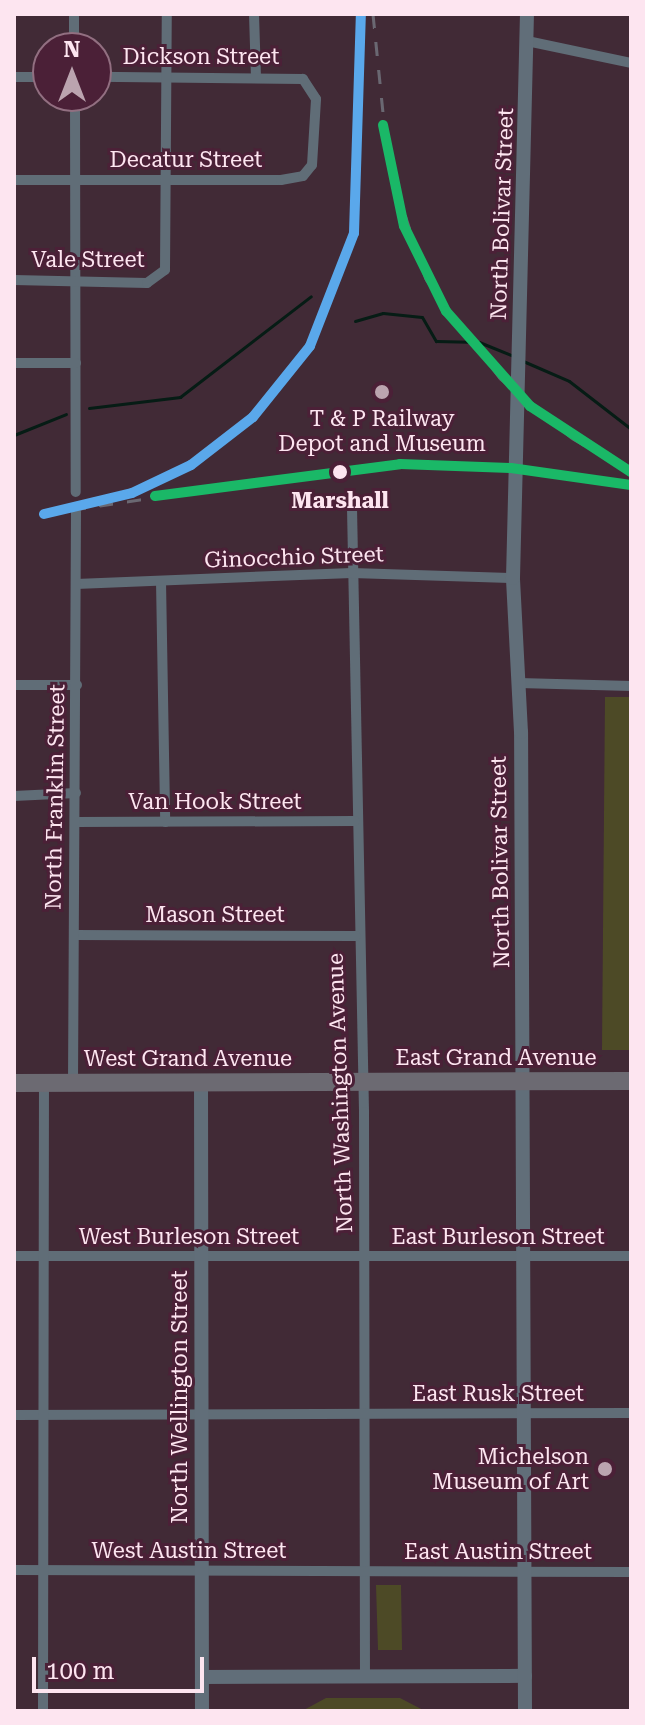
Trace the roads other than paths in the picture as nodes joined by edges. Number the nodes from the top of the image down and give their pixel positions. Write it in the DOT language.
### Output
graph roads {
  1 [pos="167,14"];
  2 [pos="254,14"];
  3 [pos="527,14"];
  4 [pos="527,41"];
  5 [pos="631,63"];
  6 [pos="167,76"];
  7 [pos="256,76"];
  8 [pos="112,77"];
  9 [pos="75,112"];
  10 [pos="316,125"];
  11 [pos="14,180"];
  12 [pos="75,180"];
  13 [pos="165,180"];
  14 [pos="14,280"];
  15 [pos="75,280"];
  16 [pos="14,363"];
  17 [pos="76,363"];
  18 [pos="76,492"];
  19 [pos="352,508"];
  20 [pos="76,512"];
  21 [pos="513,572"];
  22 [pos="352,573"];
  23 [pos="161,581"];
  24 [pos="76,584"];
  25 [pos="519,683"];
  26 [pos="14,685"];
  27 [pos="77,685"];
  28 [pos="631,686"];
  29 [pos="76,793"];
  30 [pos="14,796"];
  31 [pos="355,821"];
  32 [pos="76,822"];
  33 [pos="165,822"];
  34 [pos="74,935"];
  35 [pos="356,936"];
  36 [pos="631,1081"];
  37 [pos="201,1082"];
  38 [pos="524,1082"];
  39 [pos="14,1083"];
  40 [pos="44,1083"];
  41 [pos="73,1083"];
  42 [pos="362,1083"];
  43 [pos="14,1256"];
  44 [pos="43,1256"];
  45 [pos="525,1256"];
  46 [pos="631,1256"];
  47 [pos="201,1257"];
  48 [pos="364,1257"];
  49 [pos="631,1413"];
  50 [pos="365,1414"];
  51 [pos="525,1414"];
  52 [pos="14,1415"];
  53 [pos="43,1415"];
  54 [pos="202,1415"];
  55 [pos="14,1570"];
  56 [pos="43,1571"];
  57 [pos="202,1571"];
  58 [pos="365,1572"];
  59 [pos="525,1572"];
  60 [pos="631,1572"];
  61 [pos="365,1676"];
  62 [pos="525,1676"];
  63 [pos="202,1677"];
  64 [pos="43,1711"];
  65 [pos="202,1711"];
  66 [pos="525,1711"];
  1 -- 6 [label="street"];
  2 -- 7 [label="street"];
  3 -- 4 [label="street, North Bolivar Street"];
  4 -- 5 [label="street"];
  4 -- 21 [label="street, North Bolivar Street"];
  6 -- 7 [label="street, Dickson Street"];
  6 -- 8 [label="street, Dickson Street"];
  6 -- 13 [label="street"];
  7 -- 10 [label="street, Dickson Street"];
  9 -- 12 [label="street"];
  10 -- 13 [label="street, Decatur Street"];
  11 -- 12 [label="street, Decatur Street"];
  12 -- 13 [label="street, Decatur Street"];
  12 -- 15 [label="street"];
  13 -- 15 [label="street, Vale Street"];
  14 -- 15 [label="street, Vale Street"];
  15 -- 17 [label="street"];
  16 -- 17 [label="street"];
  17 -- 18 [label="street"];
  19 -- 22 [label="street, North Washington Avenue"];
  20 -- 24 [label="street, North Franklin Street"];
  21 -- 22 [label="street, Ginocchio Street"];
  21 -- 25 [label="street, North Bolivar Street"];
  22 -- 23 [label="street, Ginocchio Street"];
  22 -- 31 [label="street, North Washington Avenue"];
  23 -- 24 [label="street, Ginocchio Street"];
  23 -- 33 [label="street"];
  24 -- 27 [label="street, North Franklin Street"];
  25 -- 28 [label="street"];
  25 -- 38 [label="street, North Bolivar Street"];
  26 -- 27 [label="street"];
  27 -- 29 [label="street, North Franklin Street"];
  29 -- 30 [label="street"];
  29 -- 32 [label="street, North Franklin Street"];
  31 -- 33 [label="street, Van Hook Street"];
  31 -- 35 [label="street, North Washington Avenue"];
  32 -- 33 [label="street, Van Hook Street"];
  32 -- 34 [label="street, North Franklin Street"];
  34 -- 35 [label="street, Mason Street"];
  34 -- 41 [label="street, North Franklin Street"];
  35 -- 42 [label="street, North Washington Avenue"];
  36 -- 38 [label="highway, East Grand Avenue"];
  37 -- 41 [label="highway, West Grand Avenue"];
  37 -- 42 [label="highway, West Grand Avenue"];
  37 -- 47 [label="street, North Wellington Street"];
  38 -- 42 [label="highway, East Grand Avenue"];
  38 -- 45 [label="street, North Bolivar Street"];
  39 -- 40 [label="highway, West Grand Avenue"];
  40 -- 41 [label="highway, West Grand Avenue"];
  40 -- 44 [label="street"];
  42 -- 48 [label="street, North Washington Avenue"];
  43 -- 44 [label="street, West Burleson Street"];
  44 -- 47 [label="street, West Burleson Street"];
  44 -- 53 [label="street"];
  45 -- 46 [label="street, East Burleson Street"];
  45 -- 48 [label="street, East Burleson Street"];
  45 -- 51 [label="street, North Bolivar Street"];
  47 -- 48 [label="street, West Burleson Street"];
  47 -- 54 [label="street, North Wellington Street"];
  48 -- 50 [label="street, North Washington Avenue"];
  49 -- 51 [label="street, East Rusk Street"];
  50 -- 51 [label="street, East Rusk Street"];
  50 -- 54 [label="street, East Rusk Street"];
  50 -- 58 [label="street, North Washington Avenue"];
  51 -- 59 [label="street, North Bolivar Street"];
  52 -- 53 [label="street, East Rusk Street"];
  53 -- 54 [label="street, East Rusk Street"];
  53 -- 56 [label="street"];
  54 -- 57 [label="street, North Wellington Street"];
  55 -- 56 [label="street, West Austin Street"];
  56 -- 57 [label="street, West Austin Street"];
  56 -- 64 [label="street"];
  57 -- 58 [label="street, West Austin Street"];
  57 -- 63 [label="street, North Wellington Street"];
  58 -- 59 [label="street, East Austin Street"];
  58 -- 61 [label="street, North Washington Avenue"];
  59 -- 60 [label="street, East Austin Street"];
  59 -- 62 [label="street, North Bolivar Street"];
  61 -- 62 [label="street"];
  61 -- 63 [label="street"];
  62 -- 66 [label="street, North Bolivar Street"];
  63 -- 65 [label="street, North Wellington Street"];
}
